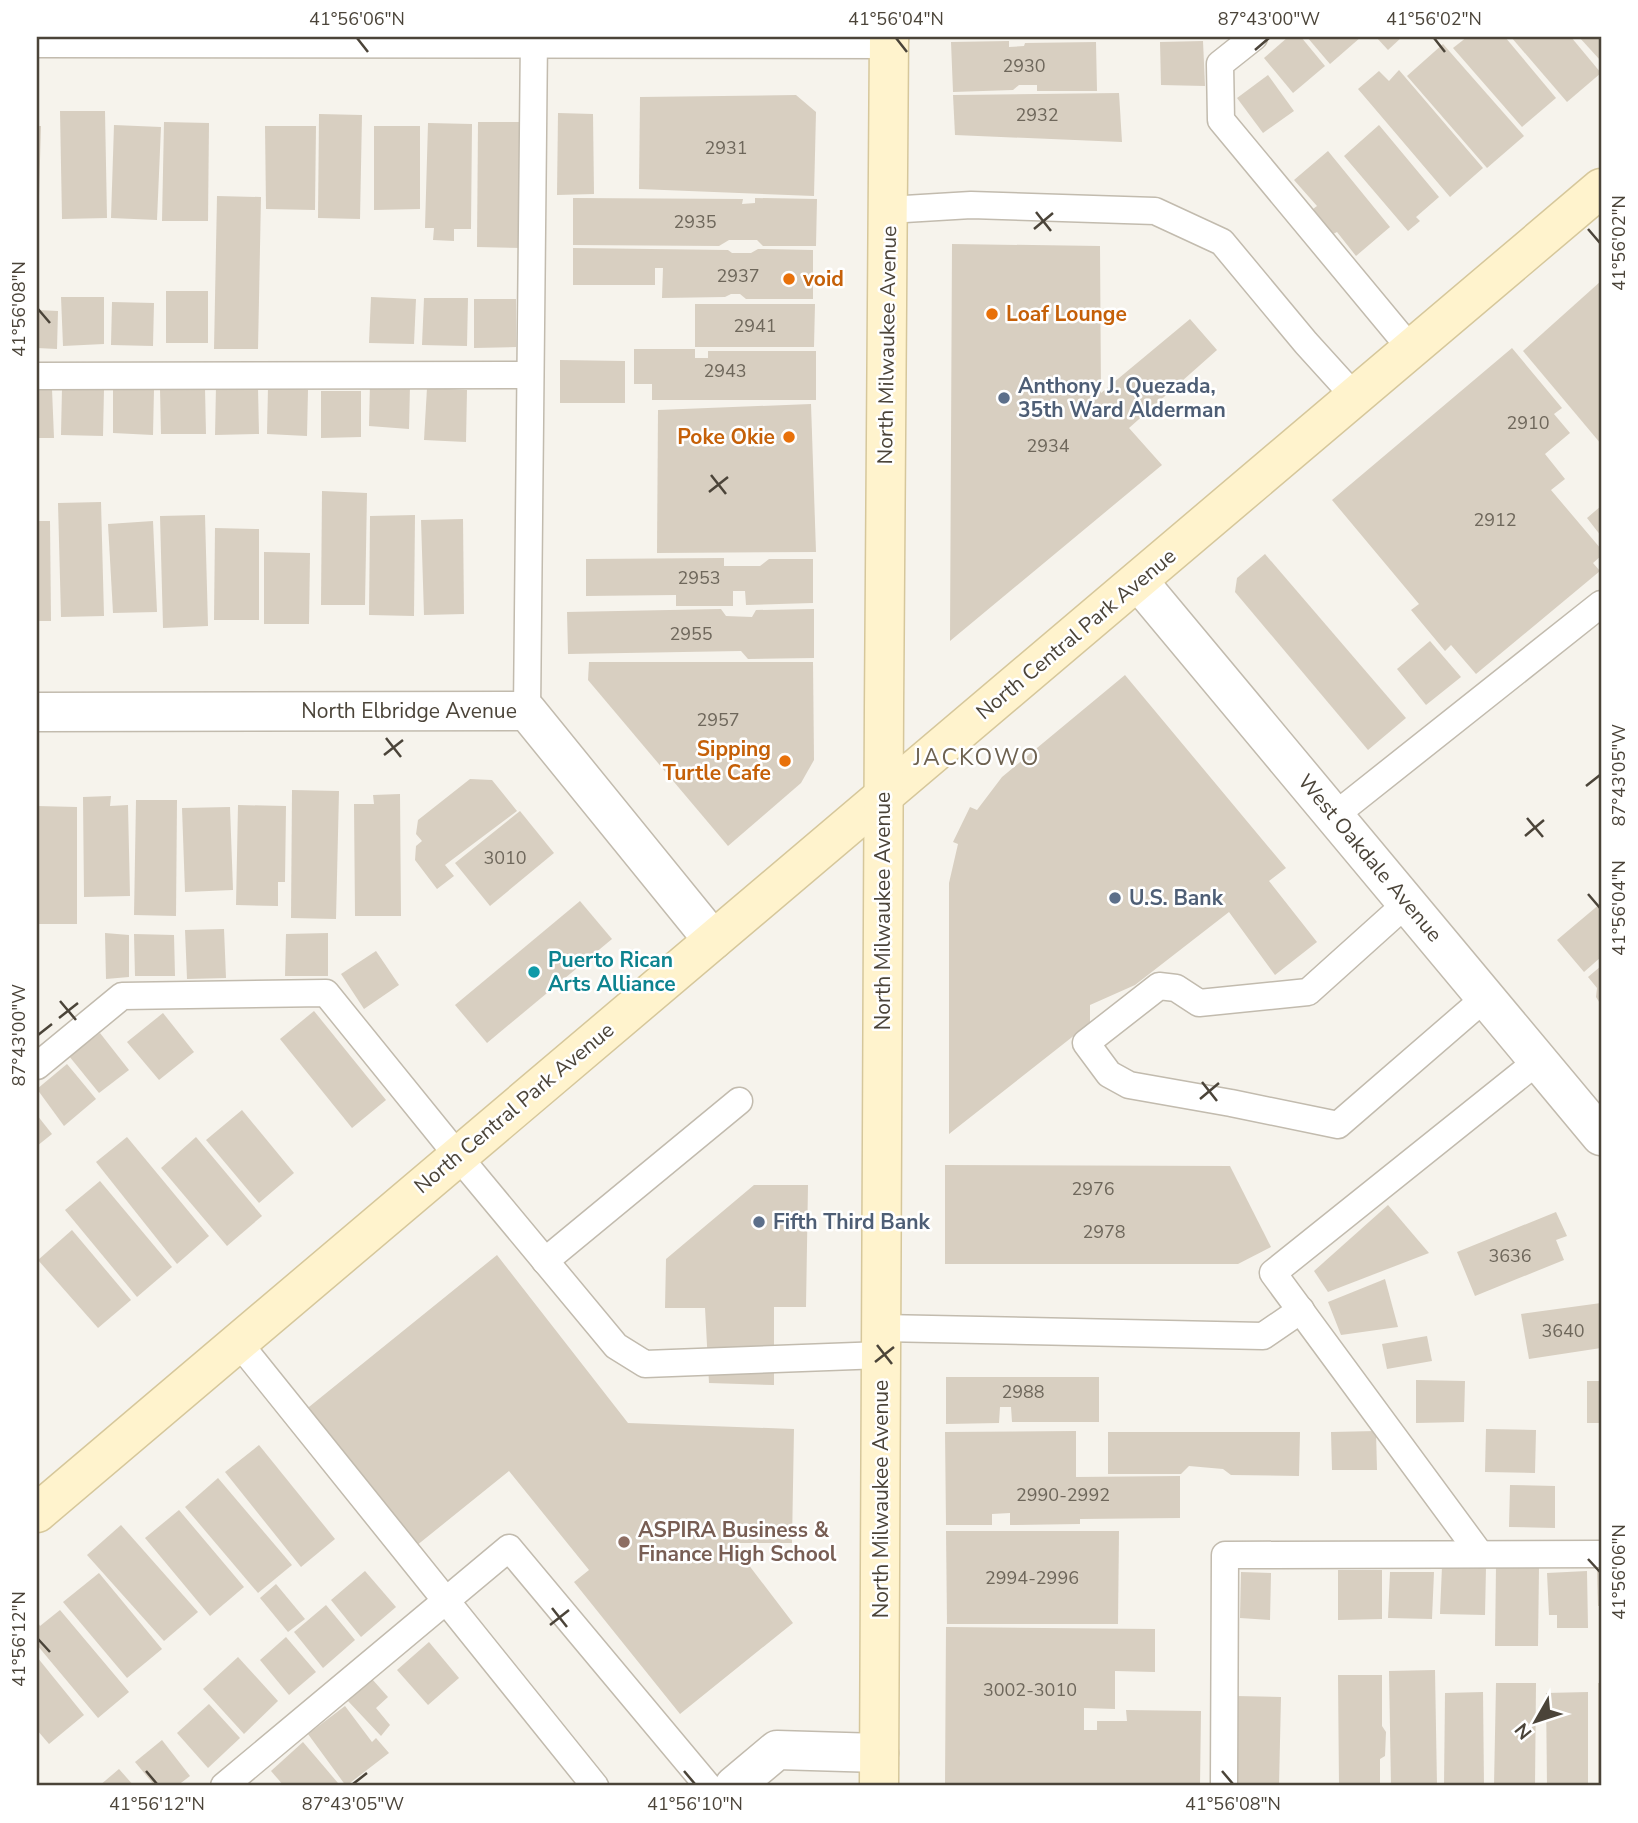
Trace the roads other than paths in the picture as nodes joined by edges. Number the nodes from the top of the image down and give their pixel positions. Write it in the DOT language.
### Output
graph roads {
  1 [pos="1254,37"];
  2 [pos="37,38"];
  3 [pos="534,38"];
  4 [pos="889,38"];
  5 [pos="1601,188"];
  6 [pos="888,210"];
  7 [pos="1411,349"];
  8 [pos="37,376"];
  9 [pos="530,376"];
  10 [pos="1355,397"];
  11 [pos="1138,581"];
  12 [pos="1601,604"];
  13 [pos="527,711"];
  14 [pos="37,712"];
  15 [pos="883,797"];
  16 [pos="1334,816"];
  17 [pos="1407,903"];
  18 [pos="713,940"];
  19 [pos="1486,997"];
  20 [pos="1539,1060"];
  21 [pos="37,1066"];
  22 [pos="739,1101"];
  23 [pos="1601,1136"];
  24 [pos="458,1156"];
  25 [pos="545,1261"];
  26 [pos="1301,1310"];
  27 [pos="238,1342"];
  28 [pos="882,1342"];
  29 [pos="37,1513"];
  30 [pos="1601,1554"];
  31 [pos="1480,1555"];
  32 [pos="446,1601"];
  33 [pos="879,1769"];
  34 [pos="224,1786"];
  35 [pos="595,1786"];
  36 [pos="708,1786"];
  37 [pos="734,1786"];
  38 [pos="1224,1786"];
  1 -- 7 [label="lane"];
  2 -- 3 [label="street"];
  3 -- 4 [label="street"];
  3 -- 9 [label="lane"];
  4 -- 6 [label="street, North Milwaukee Avenue"];
  5 -- 7 [label="street, North Central Park Avenue"];
  6 -- 10 [label="lane"];
  6 -- 15 [label="street, North Milwaukee Avenue"];
  7 -- 10 [label="street, North Central Park Avenue"];
  8 -- 9 [label="lane"];
  9 -- 13 [label="lane"];
  10 -- 11 [label="street, North Central Park Avenue"];
  11 -- 15 [label="street, North Central Park Avenue"];
  11 -- 16 [label="street, West Oakdale Avenue"];
  12 -- 16 [label="lane"];
  13 -- 14 [label="street, North Elbridge Avenue"];
  13 -- 18 [label="street, North Elbridge Avenue"];
  15 -- 18 [label="street, North Central Park Avenue"];
  15 -- 28 [label="street, North Milwaukee Avenue"];
  16 -- 17 [label="street, West Oakdale Avenue"];
  17 -- 19 [label="street, West Oakdale Avenue"];
  17 -- 19 [label="lane"];
  18 -- 24 [label="street, North Central Park Avenue"];
  19 -- 20 [label="street, West Oakdale Avenue"];
  20 -- 23 [label="street, West Oakdale Avenue"];
  20 -- 26 [label="lane"];
  21 -- 24 [label="lane"];
  22 -- 25 [label="lane"];
  24 -- 25 [label="lane"];
  24 -- 27 [label="street, North Central Park Avenue"];
  25 -- 28 [label="lane"];
  26 -- 28 [label="lane"];
  26 -- 31 [label="lane"];
  27 -- 29 [label="street, North Central Park Avenue"];
  27 -- 32 [label="lane"];
  28 -- 33 [label="street, North Milwaukee Avenue"];
  30 -- 31 [label="lane"];
  31 -- 38 [label="lane"];
  32 -- 34 [label="lane"];
  32 -- 35 [label="lane"];
  32 -- 36 [label="lane"];
  33 -- 37 [label="street"];
}
